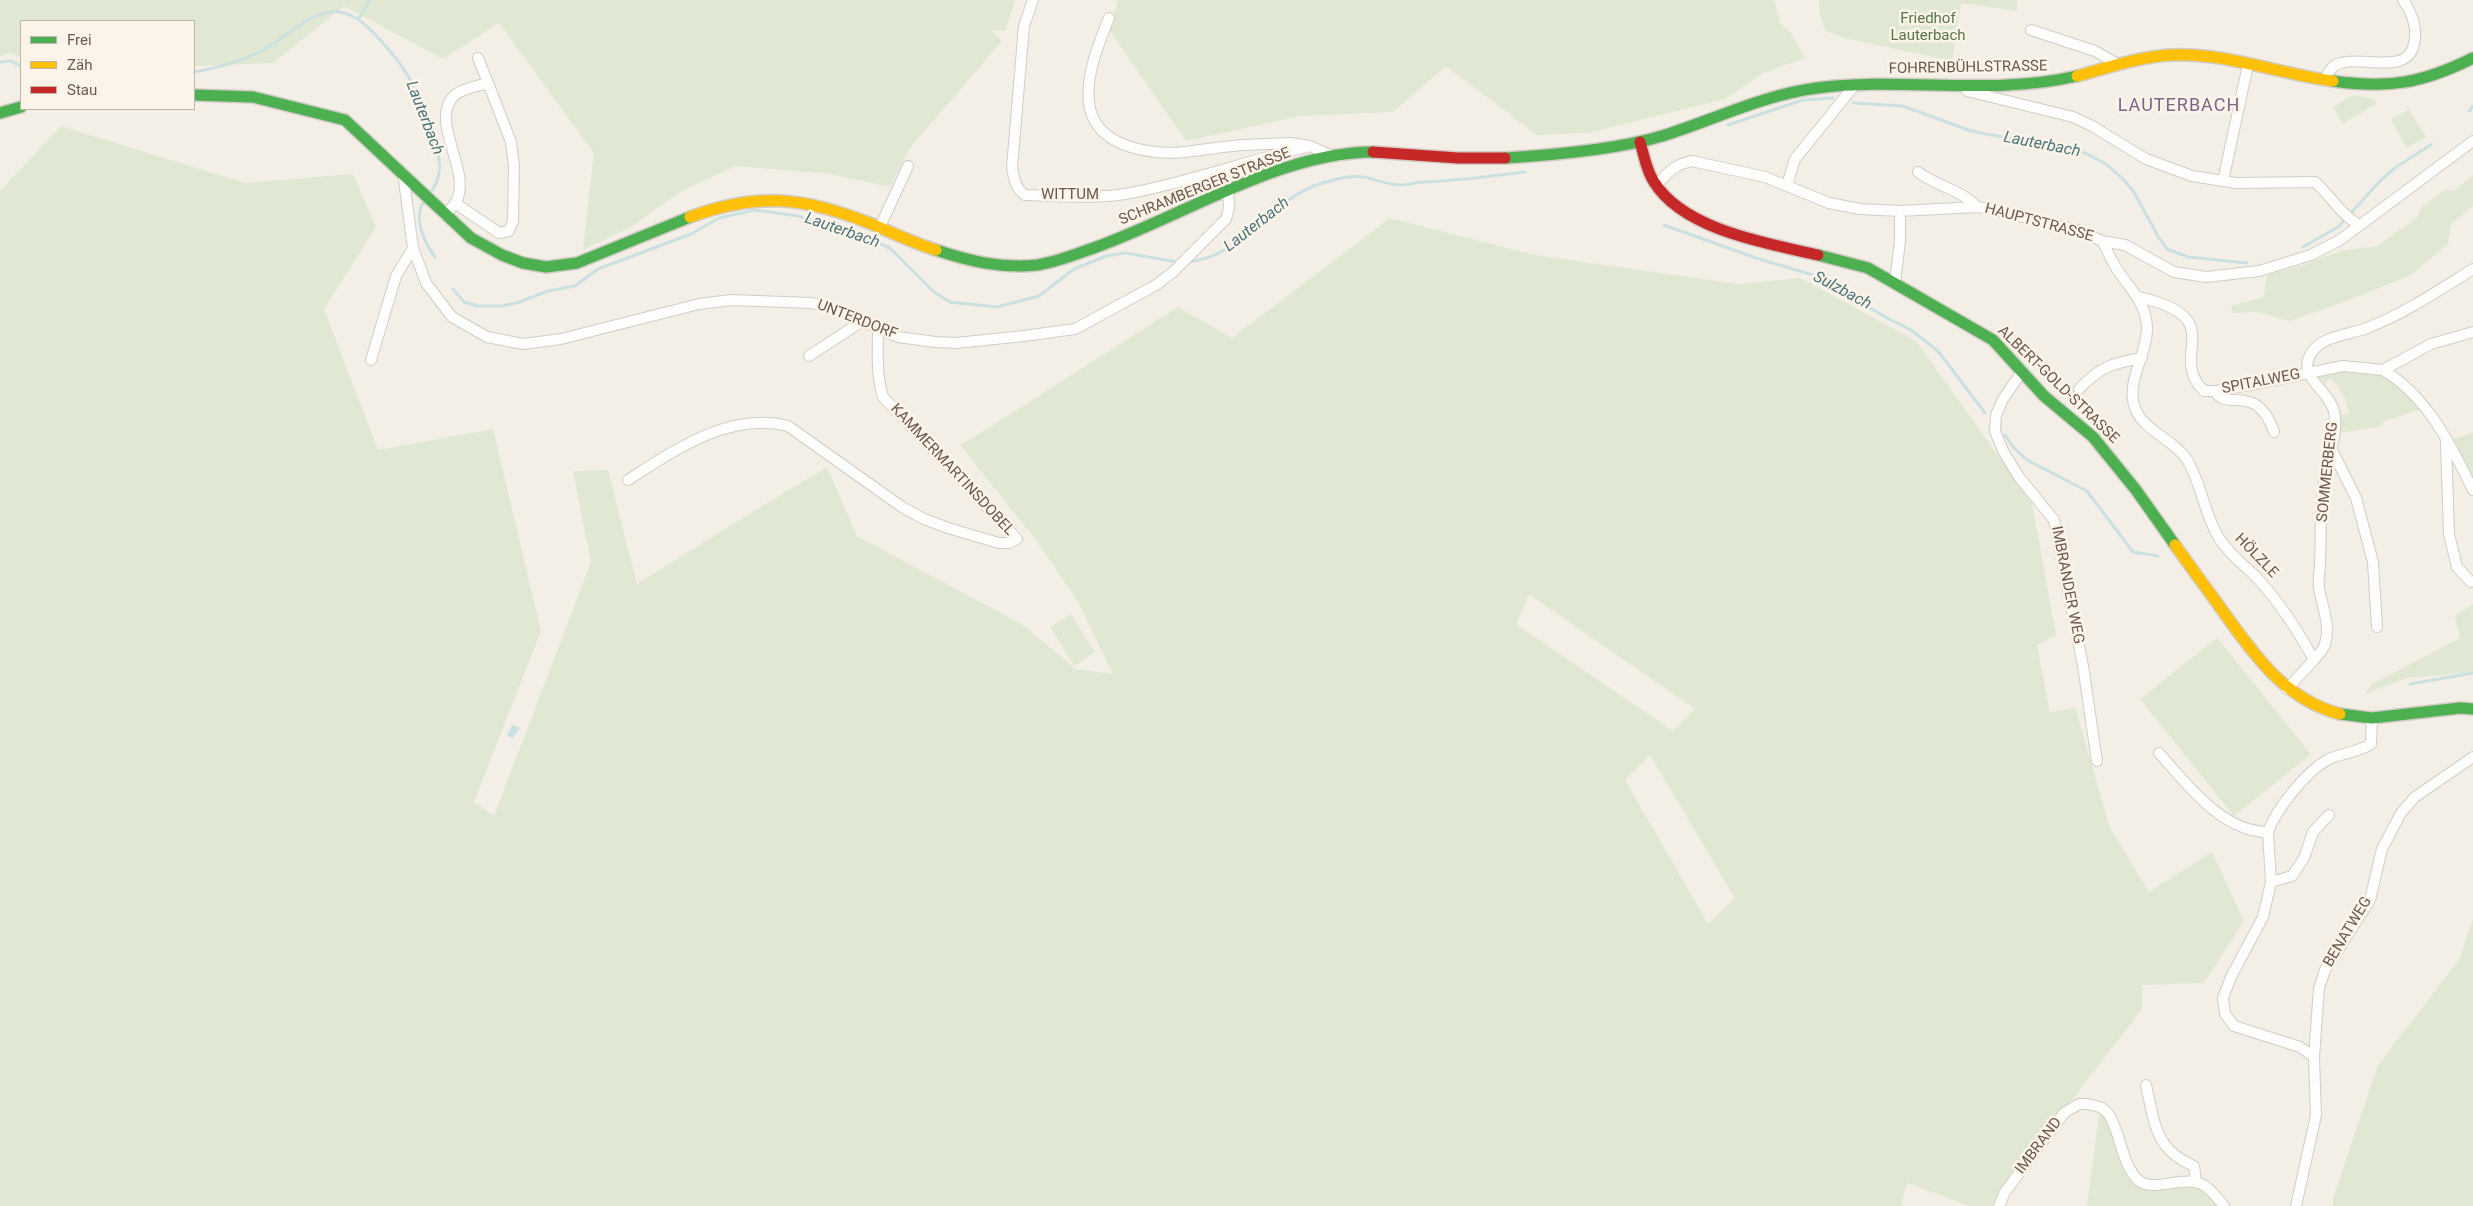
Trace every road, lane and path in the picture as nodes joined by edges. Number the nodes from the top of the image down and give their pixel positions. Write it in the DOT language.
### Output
graph roads {
  1 [pos="1033,0"];
  2 [pos="2403,0"];
  3 [pos="1109,18"];
  4 [pos="2031,30"];
  5 [pos="478,58"];
  6 [pos="2473,58"];
  7 [pos="2119,65"];
  8 [pos="2248,65"];
  9 [pos="2325,79"];
  10 [pos="488,82"];
  11 [pos="1854,86"];
  12 [pos="1947,86"];
  13 [pos="195,95"];
  14 [pos="20,107"];
  15 [pos="0,113"];
  16 [pos="2473,141"];
  17 [pos="1640,142"];
  18 [pos="1310,146"];
  19 [pos="1331,156"];
  20 [pos="908,166"];
  21 [pos="402,172"];
  22 [pos="1918,172"];
  23 [pos="2223,181"];
  24 [pos="1787,185"];
  25 [pos="1656,186"];
  26 [pos="1228,192"];
  27 [pos="455,203"];
  28 [pos="1977,207"];
  29 [pos="1900,211"];
  30 [pos="446,215"];
  31 [pos="2354,223"];
  32 [pos="880,227"];
  33 [pos="2102,240"];
  34 [pos="414,248"];
  35 [pos="2473,269"];
  36 [pos="1896,283"];
  37 [pos="2138,297"];
  38 [pos="861,322"];
  39 [pos="878,329"];
  40 [pos="2473,332"];
  41 [pos="809,356"];
  42 [pos="2142,358"];
  43 [pos="370,360"];
  44 [pos="2383,370"];
  45 [pos="2021,373"];
  46 [pos="2308,373"];
  47 [pos="2079,389"];
  48 [pos="2215,391"];
  49 [pos="2274,432"];
  50 [pos="2446,441"];
  51 [pos="2333,452"];
  52 [pos="628,480"];
  53 [pos="2473,490"];
  54 [pos="2471,582"];
  55 [pos="2377,627"];
  56 [pos="2314,660"];
  57 [pos="2287,689"];
  58 [pos="2473,709"];
  59 [pos="2372,718"];
  60 [pos="2159,753"];
  61 [pos="2473,757"];
  62 [pos="2096,761"];
  63 [pos="2328,815"];
  64 [pos="2268,832"];
  65 [pos="2271,882"];
  66 [pos="2314,1058"];
  67 [pos="2146,1085"];
  68 [pos="2196,1182"];
  69 [pos="1999,1206"];
  70 [pos="2224,1206"];
  71 [pos="2296,1206"];
  1 -- 18 [label="street, WITTUM"];
  2 -- 9 [label="street"];
  3 -- 18 [label="street"];
  4 -- 7 [label="street"];
  5 -- 10 [label="street"];
  6 -- 9 [label="main road, FOHRENBÜHLSTRASSE"];
  7 -- 8 [label="main road, FOHRENBÜHLSTRASSE"];
  7 -- 12 [label="main road, FOHRENBÜHLSTRASSE"];
  8 -- 9 [label="main road, FOHRENBÜHLSTRASSE"];
  8 -- 23 [label="street"];
  10 -- 27 [label="street"];
  10 -- 27 [label="street"];
  11 -- 12 [label="main road, FOHRENBÜHLSTRASSE"];
  11 -- 17 [label="main road, FOHRENBÜHLSTRASSE"];
  11 -- 24 [label="street"];
  12 -- 23 [label="street"];
  13 -- 21 [label="main road, SCHRAMBERGER STRASSE"];
  14 -- 15 [label="main road"];
  16 -- 31 [label="street, HAUPTSTRASSE"];
  17 -- 19 [label="main road, SCHRAMBERGER STRASSE"];
  17 -- 25 [label="main road, ALBERT-GOLD-STRASSE"];
  18 -- 19 [label="street"];
  19 -- 26 [label="main road, SCHRAMBERGER STRASSE"];
  20 -- 32 [label="street"];
  21 -- 30 [label="main road, SCHRAMBERGER STRASSE"];
  21 -- 34 [label="street, UNTERDORF"];
  22 -- 28 [label="street"];
  23 -- 31 [label="street"];
  24 -- 25 [label="street, HAUPTSTRASSE"];
  24 -- 29 [label="street, HAUPTSTRASSE"];
  25 -- 36 [label="main road, ALBERT-GOLD-STRASSE"];
  26 -- 32 [label="main road, SCHRAMBERGER STRASSE"];
  26 -- 39 [label="street, UNTERDORF"];
  27 -- 30 [label="street"];
  28 -- 29 [label="street, HAUPTSTRASSE"];
  28 -- 33 [label="street, HAUPTSTRASSE"];
  29 -- 36 [label="street"];
  30 -- 32 [label="main road, SCHRAMBERGER STRASSE"];
  31 -- 33 [label="street, HAUPTSTRASSE"];
  33 -- 37 [label="street, HÖLZLE"];
  34 -- 38 [label="street, UNTERDORF"];
  34 -- 43 [label="street"];
  35 -- 46 [label="street"];
  36 -- 45 [label="main road, ALBERT-GOLD-STRASSE"];
  37 -- 42 [label="street, HÖLZLE"];
  37 -- 48 [label="street, SPITALWEG"];
  38 -- 39 [label="street, UNTERDORF"];
  38 -- 41 [label="street"];
  39 -- 52 [label="street, KAMMERMARTINSDOBEL"];
  40 -- 44 [label="street"];
  42 -- 47 [label="street"];
  42 -- 56 [label="street, HÖLZLE"];
  44 -- 46 [label="street, SPITALWEG"];
  44 -- 50 [label="street"];
  45 -- 57 [label="main road, ALBERT-GOLD-STRASSE"];
  45 -- 62 [label="street, IMBRANDER WEG"];
  46 -- 48 [label="street, SPITALWEG"];
  46 -- 51 [label="street, SOMMERBERG"];
  48 -- 49 [label="street, SPITALWEG"];
  50 -- 53 [label="street"];
  50 -- 54 [label="street"];
  51 -- 55 [label="street"];
  51 -- 56 [label="street, SOMMERBERG"];
  56 -- 57 [label="street"];
  57 -- 59 [label="main road"];
  58 -- 59 [label="main road"];
  59 -- 64 [label="street"];
  60 -- 64 [label="street"];
  61 -- 66 [label="street, BENATWEG"];
  63 -- 65 [label="street"];
  64 -- 65 [label="street"];
  65 -- 66 [label="street"];
  66 -- 71 [label="street, BENATWEG"];
  67 -- 68 [label="street"];
  68 -- 69 [label="street, IMBRAND"];
  68 -- 70 [label="street"];
}
